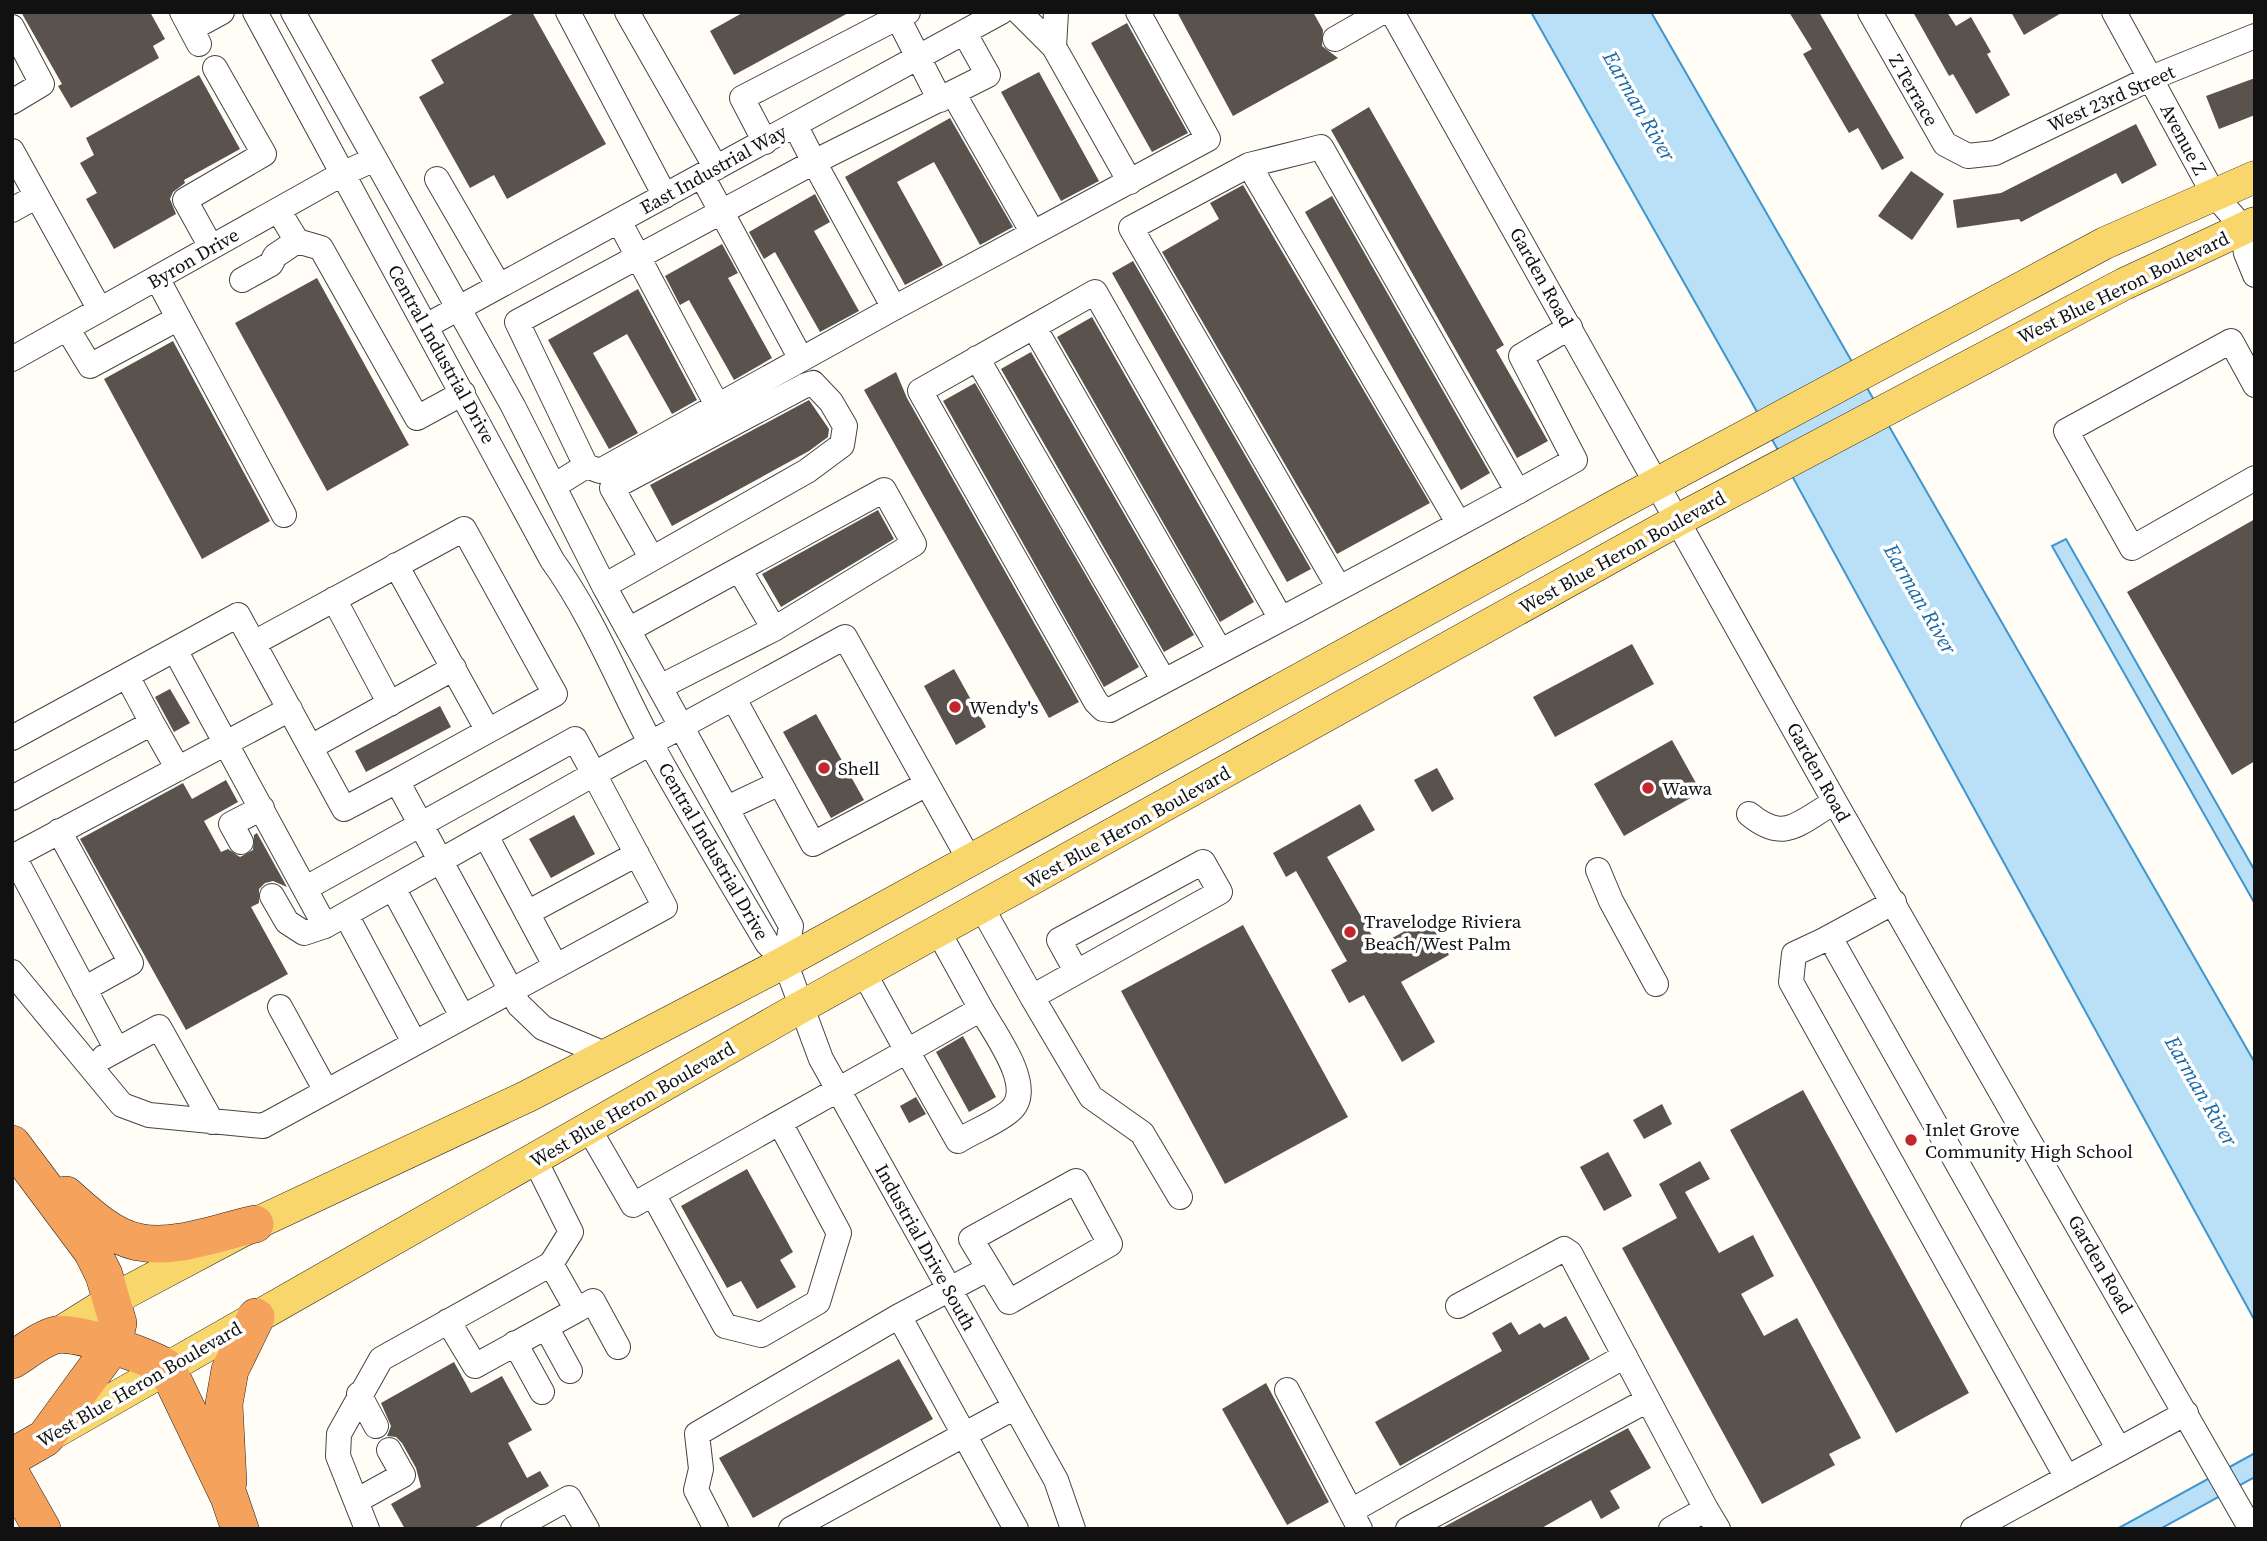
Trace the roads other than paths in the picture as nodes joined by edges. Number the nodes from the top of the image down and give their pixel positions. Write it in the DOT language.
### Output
graph roads {
  1 [pos="222,12"];
  2 [pos="255,12"];
  3 [pos="293,12"];
  4 [pos="568,12"];
  5 [pos="627,12"];
  6 [pos="1001,12"];
  7 [pos="1019,12"];
  8 [pos="1056,12"];
  9 [pos="1138,12"];
  10 [pos="1382,12"];
  11 [pos="1392,12"];
  12 [pos="1870,12"];
  13 [pos="2114,12"];
  14 [pos="903,15"];
  15 [pos="12,27"];
  16 [pos="191,29"];
  17 [pos="964,32"];
  18 [pos="2255,36"];
  19 [pos="1335,38"];
  20 [pos="1054,47"];
  21 [pos="918,57"];
  22 [pos="215,68"];
  23 [pos="2151,78"];
  24 [pos="947,96"];
  25 [pos="12,102"];
  26 [pos="795,125"];
  27 [pos="765,142"];
  28 [pos="12,150"];
  29 [pos="1968,156"];
  30 [pos="375,159"];
  31 [pos="814,162"];
  32 [pos="1248,165"];
  33 [pos="709,172"];
  34 [pos="342,174"];
  35 [pos="2255,177"];
  36 [pos="437,179"];
  37 [pos="1130,181"];
  38 [pos="2213,193"];
  39 [pos="37,196"];
  40 [pos="665,196"];
  41 [pos="12,210"];
  42 [pos="278,210"];
  43 [pos="723,211"];
  44 [pos="619,221"];
  45 [pos="2250,231"];
  46 [pos="1033,233"];
  47 [pos="296,241"];
  48 [pos="212,247"];
  49 [pos="638,257"];
  50 [pos="2255,275"];
  51 [pos="157,278"];
  52 [pos="242,280"];
  53 [pos="499,286"];
  54 [pos="894,307"];
  55 [pos="458,309"];
  56 [pos="100,310"];
  57 [pos="177,319"];
  58 [pos="426,326"];
  59 [pos="1034,327"];
  60 [pos="1570,327"];
  61 [pos="68,328"];
  62 [pos="977,358"];
  63 [pos="12,359"];
  64 [pos="801,359"];
  65 [pos="2255,384"];
  66 [pos="463,393"];
  67 [pos="717,405"];
  68 [pos="586,466"];
  69 [pos="2255,478"];
  70 [pos="1657,483"];
  71 [pos="554,486"];
  72 [pos="1518,492"];
  73 [pos="284,515"];
  74 [pos="1678,520"];
  75 [pos="1459,524"];
  76 [pos="651,557"];
  77 [pos="396,565"];
  78 [pos="740,571"];
  79 [pos="604,586"];
  80 [pos="1339,588"];
  81 [pos="334,599"];
  82 [pos="1281,619"];
  83 [pos="774,629"];
  84 [pos="628,630"];
  85 [pos="254,643"];
  86 [pos="175,650"];
  87 [pos="1220,651"];
  88 [pos="454,668"];
  89 [pos="127,676"];
  90 [pos="1164,681"];
  91 [pos="660,687"];
  92 [pos="734,699"];
  93 [pos="390,704"];
  94 [pos="290,709"];
  95 [pos="152,723"];
  96 [pos="681,726"];
  97 [pos="488,731"];
  98 [pos="12,738"];
  99 [pos="227,742"];
  100 [pos="650,742"];
  101 [pos="311,747"];
  102 [pos="178,769"];
  103 [pos="594,775"];
  104 [pos="397,780"];
  105 [pos="780,783"];
  106 [pos="927,784"];
  107 [pos="12,798"];
  108 [pos="1835,802"];
  109 [pos="262,808"];
  110 [pos="727,808"];
  111 [pos="1749,814"];
  112 [pos="421,825"];
  113 [pos="60,831"];
  114 [pos="486,836"];
  115 [pos="241,842"];
  116 [pos="637,854"];
  117 [pos="13,857"];
  118 [pos="969,859"];
  119 [pos="441,862"];
  120 [pos="1598,870"];
  121 [pos="306,888"];
  122 [pos="393,888"];
  123 [pos="272,896"];
  124 [pos="1894,902"];
  125 [pos="982,908"];
  126 [pos="527,913"];
  127 [pos="335,920"];
  128 [pos="938,931"];
  129 [pos="1824,940"];
  130 [pos="785,961"];
  131 [pos="555,965"];
  132 [pos="1076,971"];
  133 [pos="12,972"];
  134 [pos="864,973"];
  135 [pos="1656,984"];
  136 [pos="84,989"];
  137 [pos="510,989"];
  138 [pos="1032,997"];
  139 [pos="280,1007"];
  140 [pos="802,1007"];
  141 [pos="981,1009"];
  142 [pos="462,1016"];
  143 [pos="414,1042"];
  144 [pos="117,1050"];
  145 [pos="907,1051"];
  146 [pos="607,1055"];
  147 [pos="89,1065"];
  148 [pos="838,1090"];
  149 [pos="326,1091"];
  150 [pos="212,1122"];
  151 [pos="779,1123"];
  152 [pos="589,1129"];
  153 [pos="18,1150"];
  154 [pos="535,1160"];
  155 [pos="653,1194"];
  156 [pos="1180,1196"];
  157 [pos="255,1224"];
  158 [pos="551,1264"];
  159 [pos="986,1269"];
  160 [pos="950,1290"];
  161 [pos="112,1300"];
  162 [pos="1458,1306"];
  163 [pos="577,1310"];
  164 [pos="899,1316"];
  165 [pos="256,1317"];
  166 [pos="448,1321"];
  167 [pos="546,1327"];
  168 [pos="56,1335"];
  169 [pos="516,1343"];
  170 [pos="113,1345"];
  171 [pos="618,1347"];
  172 [pos="1625,1356"];
  173 [pos="12,1360"];
  174 [pos="167,1368"];
  175 [pos="570,1371"];
  176 [pos="1287,1390"];
  177 [pos="542,1392"];
  178 [pos="359,1394"];
  179 [pos="1648,1400"];
  180 [pos="1015,1407"];
  181 [pos="2186,1413"];
  182 [pos="376,1426"];
  183 [pos="964,1435"];
  184 [pos="45,1438"];
  185 [pos="2118,1448"];
  186 [pos="389,1450"];
  187 [pos="12,1457"];
  188 [pos="2067,1478"];
  189 [pos="356,1501"];
  190 [pos="234,1513"];
  191 [pos="1712,1519"];
  192 [pos="1355,1520"];
  193 [pos="367,1529"];
  194 [pos="513,1529"];
  195 [pos="587,1529"];
  196 [pos="716,1529"];
  197 [pos="791,1529"];
  198 [pos="1016,1529"];
  199 [pos="1073,1529"];
  200 [pos="1408,1529"];
  201 [pos="1671,1529"];
  202 [pos="1973,1529"];
  203 [pos="2251,1529"];
  1 -- 16 [label="street"];
  2 -- 34 [label="street, Central Industrial Drive"];
  3 -- 30 [label="street, Central Industrial Drive"];
  4 -- 40 [label="street"];
  5 -- 33 [label="street"];
  6 -- 17 [label="street, East Industrial Way"];
  7 -- 20 [label="street"];
  8 -- 20 [label="street"];
  9 -- 37 [label="street"];
  10 -- 19 [label="street"];
  11 -- 60 [label="street, Garden Road"];
  12 -- 29 [label="street, Z Terrace"];
  13 -- 23 [label="street, Avenue Z"];
  14 -- 21 [label="street"];
  14 -- 27 [label="street"];
  15 -- 25 [label="street"];
  17 -- 21 [label="street, East Industrial Way"];
  17 -- 24 [label="street"];
  18 -- 23 [label="street, West 23rd Street"];
  20 -- 37 [label="street"];
  21 -- 24 [label="street"];
  21 -- 26 [label="street, East Industrial Way"];
  22 -- 48 [label="street"];
  23 -- 29 [label="street, West 23rd Street"];
  23 -- 38 [label="street, Avenue Z"];
  24 -- 31 [label="street"];
  24 -- 46 [label="street"];
  26 -- 27 [label="street, East Industrial Way"];
  26 -- 31 [label="street"];
  27 -- 33 [label="street, East Industrial Way"];
  28 -- 39 [label="street"];
  30 -- 34 [label="street, Byron Drive"];
  30 -- 55 [label="street, Central Industrial Drive"];
  31 -- 43 [label="street"];
  31 -- 54 [label="street"];
  32 -- 72 [label="street"];
  32 -- 75 [label="street"];
  32 -- 80 [label="street"];
  33 -- 40 [label="street, East Industrial Way"];
  33 -- 43 [label="street"];
  34 -- 42 [label="street, Byron Drive"];
  34 -- 58 [label="street, Central Industrial Drive"];
  35 -- 38 [label="main road"];
  36 -- 53 [label="street"];
  37 -- 46 [label="street"];
  38 -- 45 [label="street, Avenue Z"];
  38 -- 70 [label="main road"];
  39 -- 41 [label="street"];
  39 -- 56 [label="street"];
  40 -- 44 [label="street, East Industrial Way"];
  42 -- 47 [label="street"];
  42 -- 48 [label="street, Byron Drive"];
  43 -- 49 [label="street"];
  43 -- 64 [label="street"];
  44 -- 49 [label="street"];
  44 -- 53 [label="street, East Industrial Way"];
  45 -- 50 [label="street"];
  45 -- 74 [label="main road, West Blue Heron Boulevard"];
  46 -- 54 [label="street"];
  47 -- 52 [label="street"];
  47 -- 66 [label="street"];
  48 -- 51 [label="street, Byron Drive"];
  49 -- 67 [label="street"];
  49 -- 68 [label="street"];
  51 -- 56 [label="street, Byron Drive"];
  51 -- 57 [label="street"];
  53 -- 55 [label="street, East Industrial Way"];
  54 -- 64 [label="street"];
  55 -- 58 [label="street, East Industrial Way"];
  55 -- 71 [label="street, Central Industrial Drive"];
  56 -- 61 [label="street, Byron Drive"];
  57 -- 61 [label="street"];
  57 -- 73 [label="street"];
  58 -- 66 [label="street, Central Industrial Drive"];
  59 -- 62 [label="street"];
  59 -- 82 [label="street"];
  59 -- 87 [label="street"];
  60 -- 70 [label="street, Garden Road"];
  60 -- 72 [label="street"];
  61 -- 63 [label="street, Byron Drive"];
  62 -- 90 [label="street"];
  62 -- 90 [label="street"];
  64 -- 67 [label="street"];
  65 -- 69 [label="street"];
  66 -- 100 [label="street, Central Industrial Drive"];
  67 -- 68 [label="street"];
  68 -- 71 [label="street"];
  70 -- 74 [label="street, Garden Road"];
  70 -- 118 [label="main road"];
  71 -- 79 [label="street, Central Industrial Drive"];
  72 -- 75 [label="street"];
  74 -- 108 [label="street, Garden Road"];
  74 -- 125 [label="main road, West Blue Heron Boulevard"];
  75 -- 80 [label="street"];
  76 -- 76 [label="street"];
  76 -- 79 [label="street"];
  77 -- 81 [label="street"];
  77 -- 88 [label="street"];
  77 -- 97 [label="street"];
  78 -- 83 [label="street"];
  78 -- 83 [label="street"];
  78 -- 84 [label="street"];
  79 -- 84 [label="street, Central Industrial Drive"];
  80 -- 82 [label="street"];
  81 -- 85 [label="street"];
  81 -- 93 [label="street"];
  82 -- 87 [label="street"];
  83 -- 91 [label="street"];
  84 -- 91 [label="street, Central Industrial Drive"];
  85 -- 86 [label="street"];
  85 -- 94 [label="street"];
  86 -- 89 [label="street"];
  86 -- 99 [label="street"];
  87 -- 90 [label="street"];
  88 -- 93 [label="street"];
  88 -- 97 [label="street"];
  89 -- 95 [label="street"];
  89 -- 98 [label="street"];
  91 -- 96 [label="street, Central Industrial Drive"];
  92 -- 96 [label="street"];
  92 -- 105 [label="street"];
  92 -- 106 [label="street"];
  93 -- 101 [label="street"];
  94 -- 99 [label="street"];
  94 -- 101 [label="street"];
  95 -- 102 [label="street"];
  95 -- 107 [label="street"];
  96 -- 100 [label="street"];
  96 -- 110 [label="street, Central Industrial Drive"];
  97 -- 104 [label="street"];
  99 -- 102 [label="street"];
  99 -- 109 [label="street"];
  100 -- 103 [label="street"];
  100 -- 130 [label="street, Central Industrial Drive"];
  101 -- 104 [label="street"];
  102 -- 113 [label="street"];
  103 -- 112 [label="street"];
  103 -- 114 [label="street"];
  103 -- 116 [label="street"];
  104 -- 112 [label="street"];
  105 -- 106 [label="street"];
  105 -- 110 [label="street"];
  106 -- 118 [label="street"];
  108 -- 111 [label="street"];
  108 -- 124 [label="street, Garden Road"];
  109 -- 115 [label="street"];
  109 -- 121 [label="street"];
  110 -- 130 [label="street, Central Industrial Drive"];
  112 -- 119 [label="street"];
  112 -- 121 [label="street"];
  113 -- 117 [label="street"];
  113 -- 136 [label="street"];
  114 -- 119 [label="street"];
  114 -- 126 [label="street"];
  116 -- 126 [label="street"];
  116 -- 131 [label="street"];
  117 -- 136 [label="street"];
  118 -- 130 [label="main road"];
  119 -- 122 [label="street"];
  119 -- 137 [label="street"];
  120 -- 135 [label="street"];
  121 -- 127 [label="street"];
  122 -- 127 [label="street"];
  122 -- 142 [label="street"];
  123 -- 127 [label="street"];
  124 -- 129 [label="street"];
  124 -- 181 [label="street, Garden Road"];
  125 -- 128 [label="main road, West Blue Heron Boulevard"];
  125 -- 138 [label="street"];
  126 -- 131 [label="street"];
  127 -- 143 [label="street"];
  128 -- 134 [label="main road, West Blue Heron Boulevard"];
  128 -- 141 [label="street"];
  129 -- 185 [label="street"];
  129 -- 188 [label="street"];
  130 -- 140 [label="street, Industrial Drive South"];
  130 -- 146 [label="main road"];
  131 -- 137 [label="street"];
  132 -- 132 [label="street"];
  132 -- 138 [label="street"];
  133 -- 147 [label="street"];
  134 -- 140 [label="main road, West Blue Heron Boulevard"];
  134 -- 145 [label="street"];
  136 -- 144 [label="street"];
  137 -- 142 [label="street"];
  137 -- 146 [label="street"];
  138 -- 156 [label="street"];
  139 -- 149 [label="street"];
  140 -- 148 [label="street, Industrial Drive South"];
  140 -- 152 [label="main road, West Blue Heron Boulevard"];
  141 -- 145 [label="street"];
  141 -- 145 [label="street"];
  142 -- 143 [label="street"];
  143 -- 149 [label="street"];
  144 -- 147 [label="street"];
  144 -- 150 [label="street"];
  145 -- 148 [label="street"];
  146 -- 157 [label="main road"];
  147 -- 150 [label="street"];
  148 -- 151 [label="street"];
  148 -- 160 [label="street, Industrial Drive South"];
  149 -- 150 [label="street"];
  151 -- 155 [label="street"];
  151 -- 155 [label="street"];
  152 -- 154 [label="main road, West Blue Heron Boulevard"];
  152 -- 155 [label="street"];
  153 -- 157 [label="highway"];
  153 -- 161 [label="highway"];
  154 -- 158 [label="street"];
  154 -- 165 [label="main road, West Blue Heron Boulevard"];
  157 -- 161 [label="main road"];
  158 -- 163 [label="street"];
  158 -- 166 [label="street"];
  159 -- 159 [label="street"];
  159 -- 160 [label="street"];
  160 -- 164 [label="street"];
  160 -- 180 [label="street, Industrial Drive South"];
  161 -- 168 [label="main road"];
  161 -- 170 [label="highway"];
  162 -- 172 [label="street"];
  163 -- 167 [label="street"];
  163 -- 171 [label="street"];
  164 -- 183 [label="street"];
  164 -- 196 [label="street"];
  165 -- 174 [label="main road, West Blue Heron Boulevard"];
  165 -- 190 [label="highway"];
  166 -- 169 [label="street"];
  166 -- 178 [label="street"];
  167 -- 169 [label="street"];
  167 -- 175 [label="street"];
  168 -- 170 [label="highway"];
  168 -- 173 [label="highway"];
  169 -- 177 [label="street"];
  170 -- 174 [label="highway"];
  170 -- 184 [label="highway"];
  172 -- 179 [label="street"];
  172 -- 192 [label="street"];
  174 -- 184 [label="main road, West Blue Heron Boulevard"];
  174 -- 190 [label="highway"];
  176 -- 192 [label="street"];
  178 -- 182 [label="street"];
  178 -- 189 [label="street"];
  179 -- 191 [label="street"];
  179 -- 200 [label="street"];
  180 -- 183 [label="street"];
  180 -- 199 [label="street, Industrial Drive South"];
  181 -- 185 [label="street"];
  181 -- 203 [label="street, Garden Road"];
  183 -- 197 [label="street"];
  183 -- 198 [label="street"];
  184 -- 187 [label="highway, West Blue Heron Boulevard"];
  185 -- 188 [label="street"];
  186 -- 189 [label="street"];
  188 -- 202 [label="street"];
  189 -- 193 [label="street"];
  191 -- 201 [label="street"];
  194 -- 195 [label="street"];
}
